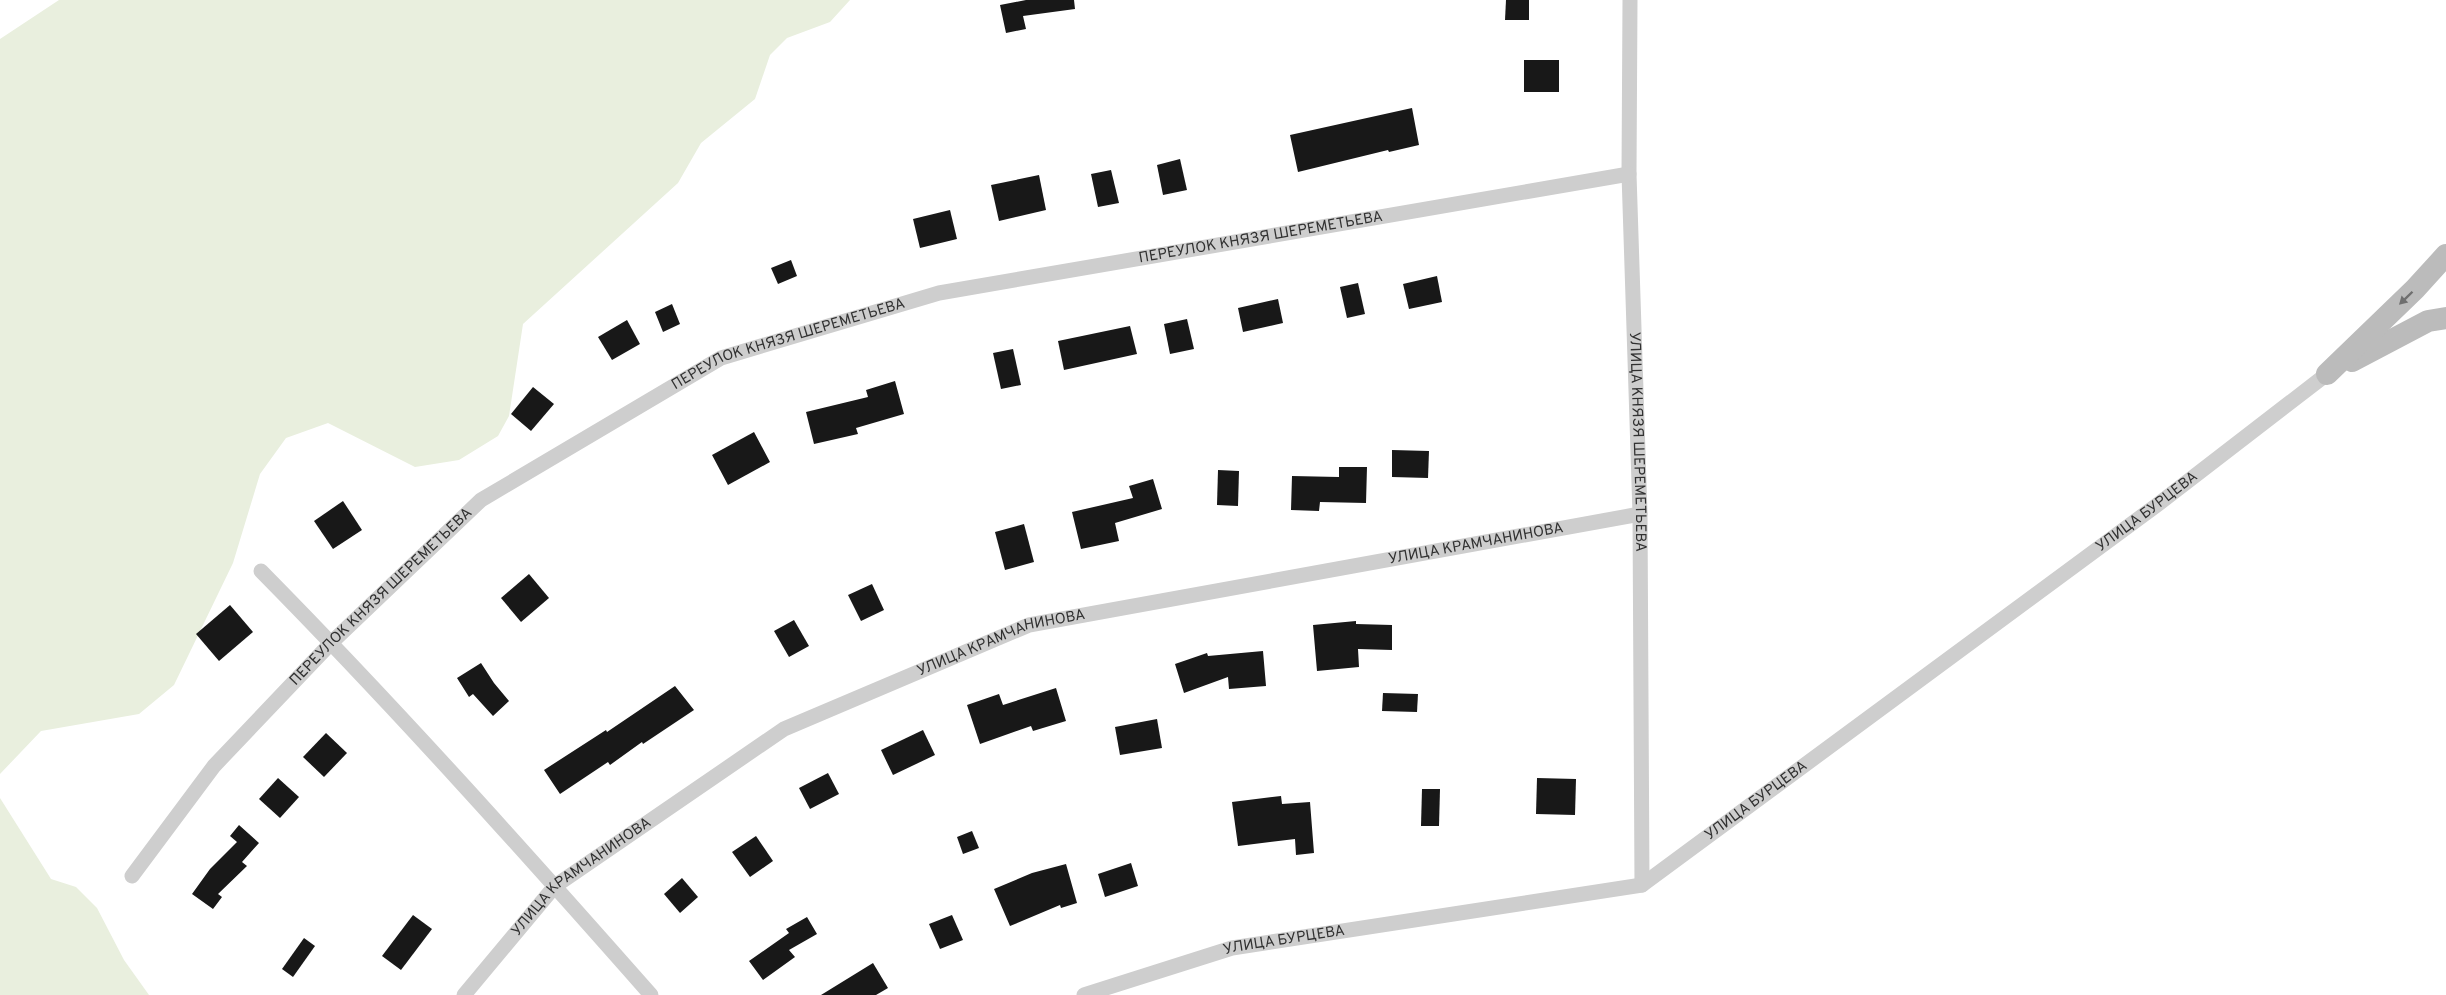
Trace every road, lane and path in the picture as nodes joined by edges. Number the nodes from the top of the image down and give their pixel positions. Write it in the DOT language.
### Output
graph roads {
  1 [pos="1629,0"];
  2 [pos="1629,174"];
  3 [pos="2446,255"];
  4 [pos="2446,318"];
  5 [pos="2327,374"];
  6 [pos="1640,514"];
  7 [pos="261,572"];
  8 [pos="331,643"];
  9 [pos="132,876"];
  10 [pos="1642,885"];
  11 [pos="555,886"];
  12 [pos="464,995"];
  13 [pos="651,995"];
  14 [pos="1084,995"];
  1 -- 2 [label="street, УЛИЦА КНЯЗЯ ШЕРЕМЕТЬЕВА"];
  2 -- 6 [label="street, УЛИЦА КНЯЗЯ ШЕРЕМЕТЬЕВА"];
  2 -- 8 [label="street, ПЕРЕУЛОК КНЯЗЯ ШЕРЕМЕТЬЕВА"];
  3 -- 5 [label="street, УЛИЦА БУРЦЕВА, one-way"];
  4 -- 5 [label="street, УЛИЦА БУРЦЕВА"];
  5 -- 10 [label="street, УЛИЦА БУРЦЕВА"];
  6 -- 10 [label="street, УЛИЦА КНЯЗЯ ШЕРЕМЕТЬЕВА"];
  6 -- 11 [label="street, УЛИЦА КРАМЧАНИНОВА"];
  7 -- 8 [label="street"];
  8 -- 9 [label="street, ПЕРЕУЛОК КНЯЗЯ ШЕРЕМЕТЬЕВА"];
  8 -- 11 [label="street"];
  10 -- 14 [label="street, УЛИЦА БУРЦЕВА"];
  11 -- 12 [label="street, УЛИЦА КРАМЧАНИНОВА"];
  11 -- 13 [label="street"];
}
